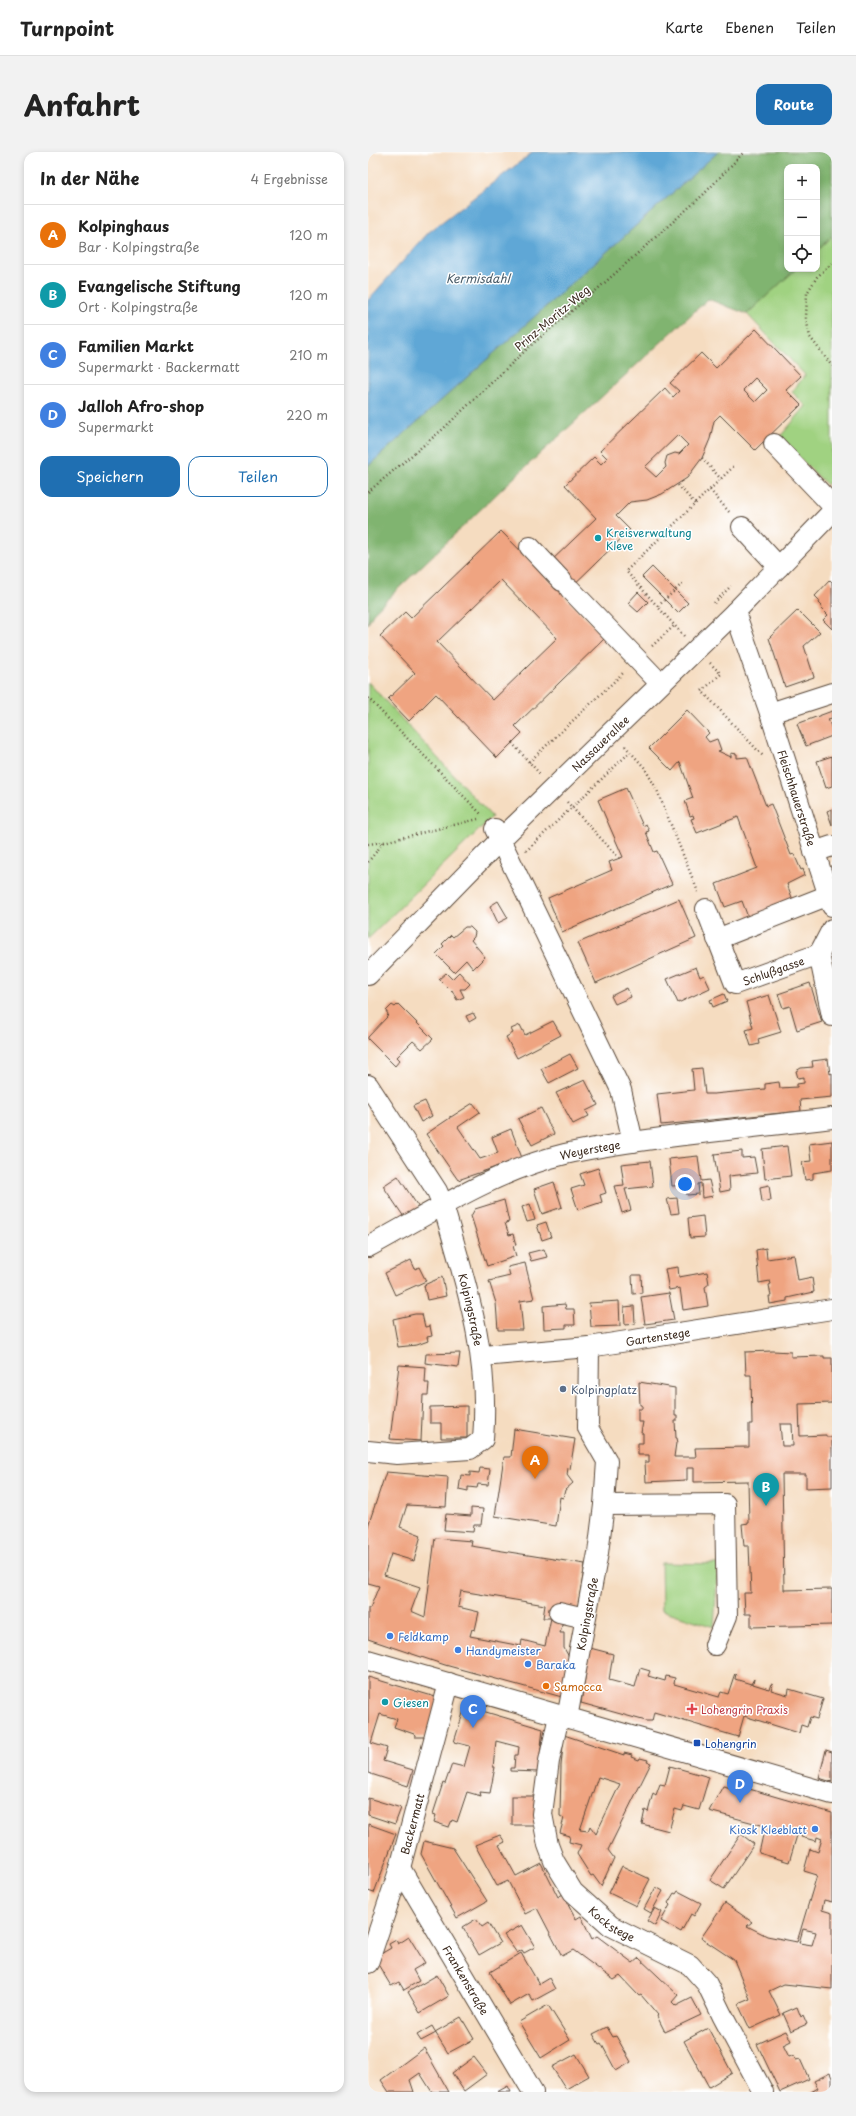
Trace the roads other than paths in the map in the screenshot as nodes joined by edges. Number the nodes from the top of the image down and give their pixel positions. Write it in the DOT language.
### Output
graph roads {
  1 [pos="774,444"];
  2 [pos="832,505"];
  3 [pos="832,512"];
  4 [pos="742,527"];
  5 [pos="530,547"];
  6 [pos="779,567"];
  7 [pos="735,612"];
  8 [pos="660,683"];
  9 [pos="832,693"];
  10 [pos="770,713"];
  11 [pos="497,833"];
  12 [pos="823,849"];
  13 [pos="831,900"];
  14 [pos="706,909"];
  15 [pos="832,929"];
  16 [pos="717,939"];
  17 [pos="819,954"];
  18 [pos="368,976"];
  19 [pos="832,1016"];
  20 [pos="368,1085"];
  21 [pos="832,1118"];
  22 [pos="633,1142"];
  23 [pos="443,1205"];
  24 [pos="368,1247"];
  25 [pos="832,1309"];
  26 [pos="588,1347"];
  27 [pos="482,1356"];
  28 [pos="368,1451"];
  29 [pos="604,1505"];
  30 [pos="559,1612"];
  31 [pos="585,1618"];
  32 [pos="715,1644"];
  33 [pos="368,1660"];
  34 [pos="449,1683"];
  35 [pos="563,1717"];
  36 [pos="832,1794"];
  37 [pos="400,1868"];
  38 [pos="368,1963"];
  39 [pos="533,2092"];
  40 [pos="763,2092"];
  1 -- 2 [label="street"];
  3 -- 6 [label="street, Nassauerallee"];
  4 -- 6 [label="street"];
  5 -- 8 [label="street"];
  6 -- 7 [label="street, Nassauerallee"];
  7 -- 8 [label="street, Nassauerallee"];
  7 -- 10 [label="street, Fleischhauerstraße"];
  8 -- 11 [label="street, Nassauerallee"];
  9 -- 10 [label="street"];
  10 -- 12 [label="street, Fleischhauerstraße"];
  11 -- 18 [label="street, Nassauerallee"];
  11 -- 22 [label="street"];
  12 -- 13 [label="street, Fleischhauerstraße"];
  13 -- 16 [label="street"];
  14 -- 16 [label="street, Schlußgasse"];
  15 -- 17 [label="street"];
  16 -- 17 [label="street, Schlußgasse"];
  17 -- 19 [label="street"];
  20 -- 23 [label="street, Kolpingstraße"];
  21 -- 22 [label="street, Weyerstege"];
  22 -- 23 [label="street, Weyerstege"];
  23 -- 24 [label="street, Weyerstege"];
  23 -- 27 [label="street, Kolpingstraße"];
  25 -- 26 [label="street, Gartenstege"];
  26 -- 27 [label="street, Gartenstege"];
  26 -- 29 [label="street, Kolpingstraße"];
  27 -- 28 [label="street, Kolpingstraße"];
  29 -- 31 [label="street, Kolpingstraße"];
  29 -- 32 [label="street"];
  30 -- 31 [label="street"];
  31 -- 35 [label="street, Kolpingstraße"];
  33 -- 34 [label="street"];
  34 -- 35 [label="street"];
  34 -- 37 [label="street, Backermatt"];
  35 -- 36 [label="street"];
  35 -- 40 [label="street, Kockstege"];
  37 -- 38 [label="street, Backermatt"];
  37 -- 39 [label="street, Frankenstraße"];
}
